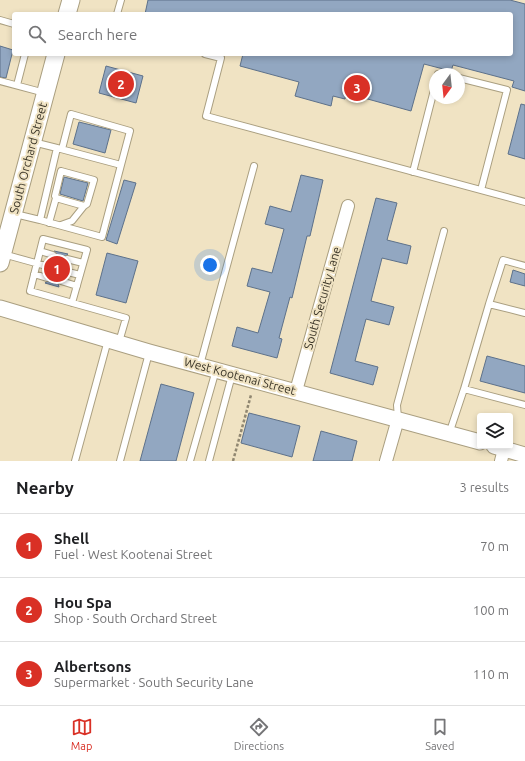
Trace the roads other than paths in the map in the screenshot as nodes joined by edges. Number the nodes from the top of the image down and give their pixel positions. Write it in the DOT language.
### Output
graph roads {
  1 [pos="70,0"];
  2 [pos="121,0"];
  3 [pos="67,12"];
  4 [pos="118,12"];
  5 [pos="0,20"];
  6 [pos="12,23"];
  7 [pos="24,56"];
  8 [pos="55,56"];
  9 [pos="213,56"];
  10 [pos="0,80"];
  11 [pos="465,80"];
  12 [pos="17,85"];
  13 [pos="46,93"];
  14 [pos="430,104"];
  15 [pos="32,142"];
  16 [pos="60,149"];
  17 [pos="121,165"];
  18 [pos="254,166"];
  19 [pos="413,172"];
  20 [pos="481,190"];
  21 [pos="56,198"];
  22 [pos="525,202"];
  23 [pos="84,206"];
  24 [pos="348,206"];
  25 [pos="13,214"];
  26 [pos="40,220"];
  27 [pos="49,223"];
  28 [pos="61,225"];
  29 [pos="444,231"];
  30 [pos="40,251"];
  31 [pos="53,255"];
  32 [pos="1,258"];
  33 [pos="67,259"];
  34 [pos="83,263"];
  35 [pos="37,264"];
  36 [pos="525,266"];
  37 [pos="50,267"];
  38 [pos="64,270"];
  39 [pos="34,274"];
  40 [pos="80,275"];
  41 [pos="47,278"];
  42 [pos="61,281"];
  43 [pos="77,286"];
  44 [pos="72,304"];
  45 [pos="489,304"];
  46 [pos="0,308"];
  47 [pos="525,313"];
  48 [pos="114,340"];
  49 [pos="149,352"];
  50 [pos="200,365"];
  51 [pos="216,369"];
  52 [pos="233,374"];
  53 [pos="464,389"];
  54 [pos="296,391"];
  55 [pos="525,405"];
  56 [pos="398,419"];
  57 [pos="449,434"];
  58 [pos="477,441"];
  59 [pos="500,452"];
  60 [pos="525,455"];
  61 [pos="75,461"];
  62 [pos="120,461"];
  63 [pos="190,461"];
  64 [pos="209,461"];
  65 [pos="386,461"];
  1 -- 3 [label="main road"];
  2 -- 4 [label="lane"];
  5 -- 6 [label="lane"];
  7 -- 12 [label="lane"];
  8 -- 13 [label="main road, South Orchard Street"];
  9 -- 19 [label="lane"];
  10 -- 12 [label="lane"];
  11 -- 20 [label="lane"];
  12 -- 13 [label="lane"];
  13 -- 15 [label="main road, South Orchard Street"];
  14 -- 19 [label="lane"];
  15 -- 16 [label="lane"];
  15 -- 25 [label="main road, South Orchard Street"];
  16 -- 17 [label="lane"];
  16 -- 17 [label="lane"];
  16 -- 26 [label="lane"];
  17 -- 28 [label="lane"];
  18 -- 50 [label="lane"];
  19 -- 20 [label="lane"];
  20 -- 22 [label="lane"];
  21 -- 23 [label="lane"];
  21 -- 23 [label="lane"];
  21 -- 27 [label="lane"];
  23 -- 28 [label="lane"];
  24 -- 54 [label="street, South Security Lane"];
  25 -- 26 [label="lane"];
  25 -- 32 [label="main road, South Orchard Street"];
  26 -- 27 [label="lane"];
  27 -- 28 [label="lane"];
  29 -- 56 [label="lane"];
  30 -- 31 [label="lane"];
  30 -- 34 [label="lane"];
  30 -- 35 [label="lane"];
  32 -- 35 [label="lane"];
  33 -- 34 [label="lane"];
  34 -- 40 [label="lane"];
  35 -- 37 [label="lane"];
  35 -- 39 [label="lane"];
  36 -- 45 [label="lane"];
  38 -- 40 [label="lane"];
  39 -- 41 [label="lane"];
  39 -- 44 [label="lane"];
  40 -- 43 [label="lane"];
  42 -- 43 [label="lane"];
  43 -- 44 [label="lane"];
  44 -- 48 [label="lane"];
  45 -- 47 [label="lane"];
  45 -- 53 [label="lane"];
  46 -- 48 [label="street, West Kootenai Street"];
  48 -- 49 [label="street, West Kootenai Street"];
  48 -- 61 [label="lane"];
  49 -- 50 [label="street, West Kootenai Street"];
  49 -- 62 [label="lane"];
  50 -- 51 [label="street, West Kootenai Street"];
  51 -- 52 [label="street, West Kootenai Street"];
  51 -- 63 [label="lane"];
  52 -- 54 [label="street, West Kootenai Street"];
  52 -- 64 [label="lane"];
  53 -- 55 [label="lane"];
  53 -- 57 [label="lane"];
  54 -- 56 [label="street, West Kootenai Street"];
  56 -- 57 [label="street, West Kootenai Street"];
  56 -- 65 [label="street"];
  57 -- 58 [label="street, West Kootenai Street"];
  59 -- 60 [label="street"];
}
